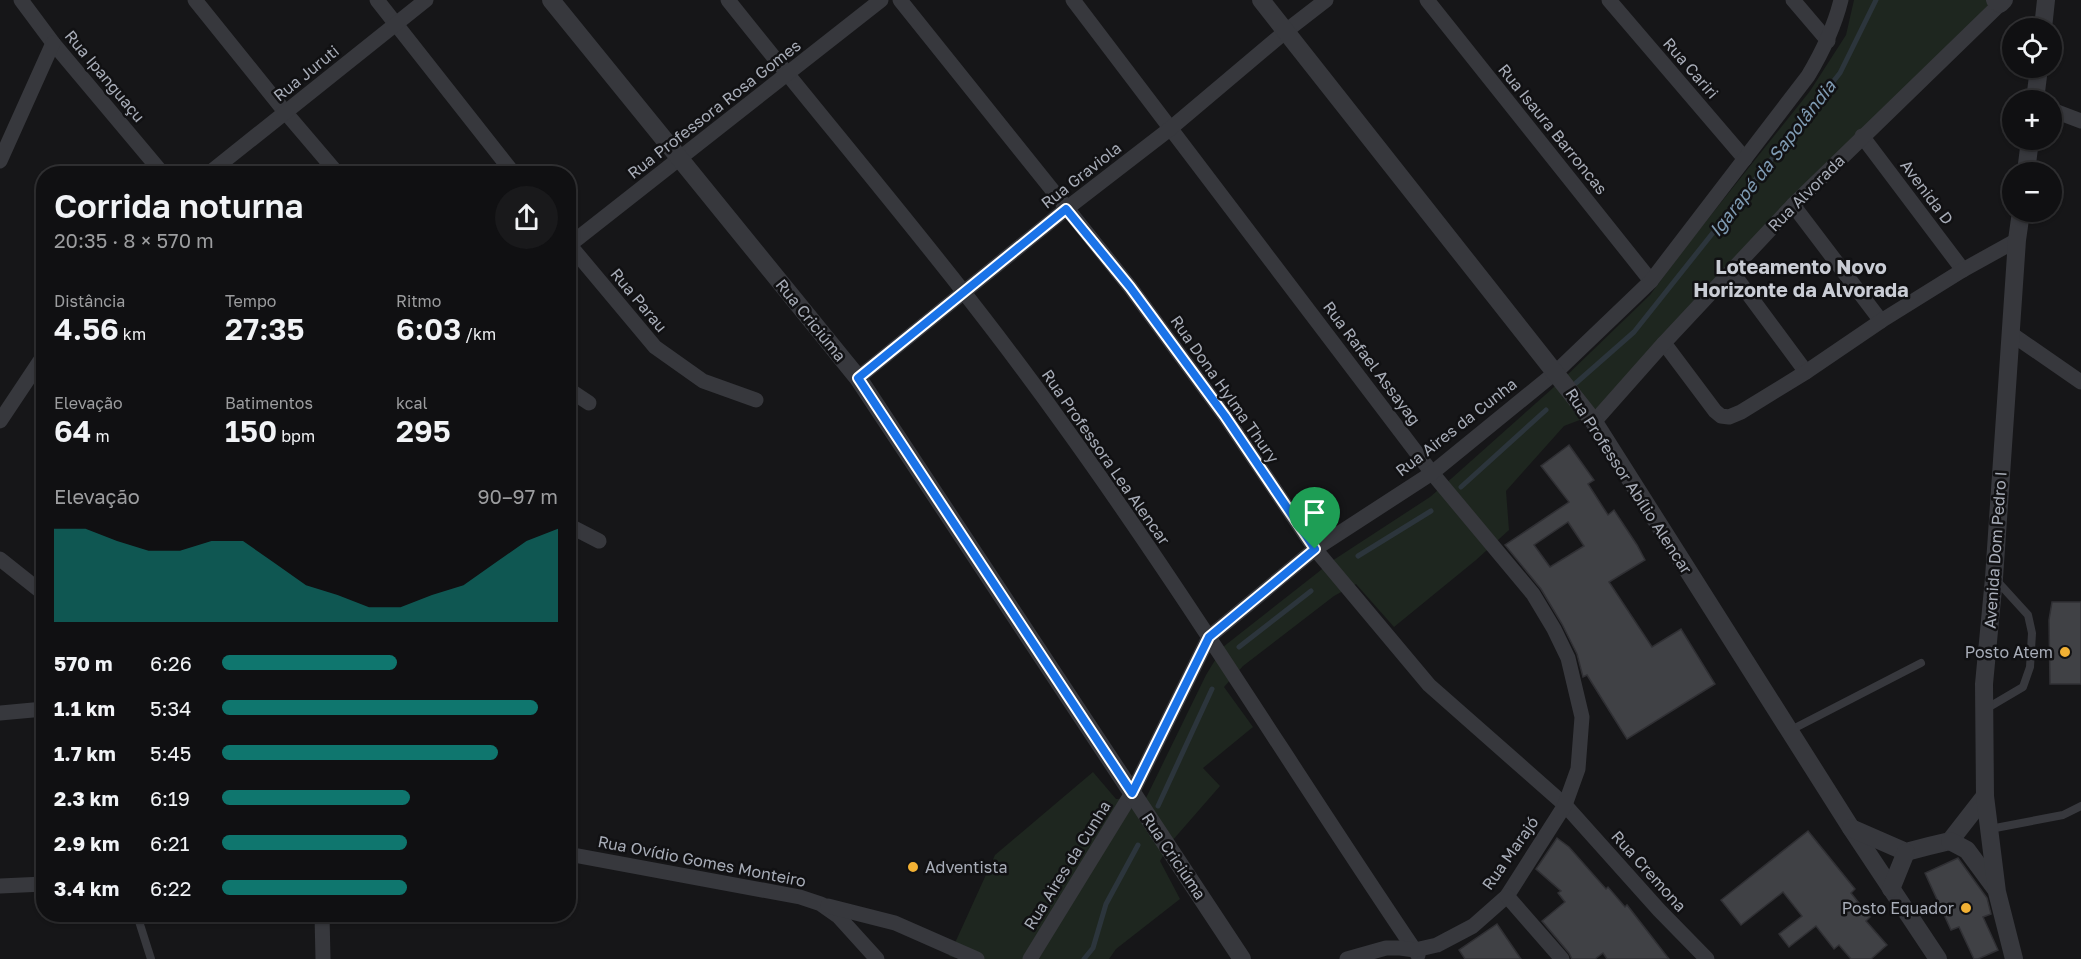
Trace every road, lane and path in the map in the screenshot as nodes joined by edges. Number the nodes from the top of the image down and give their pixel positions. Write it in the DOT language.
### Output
graph roads {
  1 [pos="21,0"];
  2 [pos="195,0"];
  3 [pos="377,0"];
  4 [pos="426,0"];
  5 [pos="551,0"];
  6 [pos="728,0"];
  7 [pos="881,0"];
  8 [pos="900,0"];
  9 [pos="1072,0"];
  10 [pos="1261,0"];
  11 [pos="1326,0"];
  12 [pos="1427,0"];
  13 [pos="1609,0"];
  14 [pos="1793,0"];
  15 [pos="1841,0"];
  16 [pos="2046,0"];
  17 [pos="2000,1"];
  18 [pos="2044,18"];
  19 [pos="395,24"];
  20 [pos="1286,31"];
  21 [pos="1828,41"];
  22 [pos="53,43"];
  23 [pos="787,75"];
  24 [pos="286,113"];
  25 [pos="2062,114"];
  26 [pos="2081,121"];
  27 [pos="1171,128"];
  28 [pos="1862,136"];
  29 [pos="680,158"];
  30 [pos="1745,159"];
  31 [pos="0,161"];
  32 [pos="156,166"];
  33 [pos="218,166"];
  34 [pos="331,166"];
  35 [pos="508,166"];
  36 [pos="1792,205"];
  37 [pos="1066,209"];
  38 [pos="2020,222"];
  39 [pos="576,239"];
  40 [pos="2017,240"];
  41 [pos="576,252"];
  42 [pos="1963,270"];
  43 [pos="1732,272"];
  44 [pos="1651,281"];
  45 [pos="963,291"];
  46 [pos="1881,321"];
  47 [pos="2010,333"];
  48 [pos="1664,343"];
  49 [pos="36,371"];
  50 [pos="1556,372"];
  51 [pos="1806,372"];
  52 [pos="858,378"];
  53 [pos="2081,382"];
  54 [pos="576,394"];
  55 [pos="756,400"];
  56 [pos="589,403"];
  57 [pos="0,421"];
  58 [pos="1594,422"];
  59 [pos="1431,473"];
  60 [pos="576,529"];
  61 [pos="598,541"];
  62 [pos="1315,549"];
  63 [pos="0,559"];
  64 [pos="1994,578"];
  65 [pos="36,588"];
  66 [pos="1209,637"];
  67 [pos="1921,663"];
  68 [pos="36,709"];
  69 [pos="1984,710"];
  70 [pos="0,713"];
  71 [pos="1789,731"];
  72 [pos="1132,793"];
  73 [pos="1985,796"];
  74 [pos="1565,805"];
  75 [pos="2081,806"];
  76 [pos="1851,828"];
  77 [pos="1989,829"];
  78 [pos="1950,841"];
  79 [pos="1906,852"];
  80 [pos="576,855"];
  81 [pos="36,884"];
  82 [pos="0,886"];
  83 [pos="1891,889"];
  84 [pos="1997,892"];
  85 [pos="1507,896"];
  86 [pos="821,904"];
  87 [pos="139,922"];
  88 [pos="322,922"];
  89 [pos="1418,955"];
  90 [pos="151,959"];
  91 [pos="323,959"];
  92 [pos="877,959"];
  93 [pos="977,959"];
  94 [pos="1030,959"];
  95 [pos="1242,959"];
  96 [pos="1347,959"];
  97 [pos="1562,959"];
  98 [pos="1707,959"];
  99 [pos="1938,959"];
  100 [pos="2014,959"];
  1 -- 22 [label="street, Rua Ipanguaçu"];
  2 -- 24 [label="street"];
  3 -- 19 [label="street"];
  4 -- 19 [label="street, Rua Juruti"];
  5 -- 29 [label="street, Rua Criciúma"];
  6 -- 23 [label="street, Rua Professora Lea Alencar"];
  7 -- 23 [label="street, Rua Professora Rosa Gomes"];
  8 -- 37 [label="street, Rua Dona Hylma Thury"];
  9 -- 27 [label="street, Rua Rafael Assayag"];
  10 -- 20 [label="street, Rua Professor Abílio Alencar"];
  11 -- 20 [label="street, Rua Graviola"];
  12 -- 44 [label="street, Rua Isaura Barroncas"];
  13 -- 30 [label="street, Rua Cariri"];
  14 -- 21 [label="street"];
  15 -- 21 [label="street, Rua Aires da Cunha"];
  16 -- 18 [label="street"];
  17 -- 28 [label="street, Rua Alvorada"];
  19 -- 24 [label="street, Rua Juruti"];
  19 -- 35 [label="street"];
  20 -- 27 [label="street, Rua Graviola"];
  20 -- 50 [label="street, Rua Professor Abílio Alencar"];
  21 -- 30 [label="street, Rua Aires da Cunha"];
  22 -- 31 [label="street"];
  22 -- 32 [label="street, Rua Ipanguaçu"];
  23 -- 29 [label="street, Rua Professora Rosa Gomes"];
  23 -- 45 [label="street, Rua Professora Lea Alencar"];
  24 -- 33 [label="street, Rua Juruti"];
  24 -- 34 [label="street"];
  25 -- 26 [label="street"];
  27 -- 37 [label="street, Rua Graviola"];
  27 -- 59 [label="street, Rua Rafael Assayag"];
  28 -- 36 [label="street, Rua Alvorada"];
  28 -- 42 [label="street, Avenida D"];
  29 -- 39 [label="street, Rua Professora Rosa Gomes"];
  29 -- 52 [label="street, Rua Criciúma"];
  30 -- 44 [label="street, Rua Aires da Cunha"];
  36 -- 43 [label="street, Rua Alvorada"];
  36 -- 46 [label="street"];
  37 -- 45 [label="street, Rua Graviola"];
  37 -- 62 [label="street, Rua Dona Hylma Thury"];
  38 -- 40 [label="street, Avenida Dom Pedro I"];
  40 -- 42 [label="street"];
  40 -- 47 [label="street, Avenida Dom Pedro I"];
  41 -- 55 [label="street, Rua Parau"];
  42 -- 46 [label="street"];
  43 -- 48 [label="street, Rua Alvorada"];
  43 -- 51 [label="street"];
  44 -- 50 [label="street, Rua Aires da Cunha"];
  45 -- 52 [label="street, Rua Graviola"];
  45 -- 66 [label="street, Rua Professora Lea Alencar"];
  46 -- 51 [label="street"];
  47 -- 53 [label="street"];
  47 -- 64 [label="street, Avenida Dom Pedro I"];
  48 -- 51 [label="street"];
  48 -- 58 [label="street, Rua Alvorada"];
  49 -- 57 [label="street"];
  50 -- 58 [label="street, Rua Professor Abílio Alencar"];
  50 -- 59 [label="street, Rua Aires da Cunha"];
  52 -- 72 [label="street, Rua Criciúma"];
  54 -- 56 [label="street"];
  58 -- 71 [label="street, Rua Professor Abílio Alencar"];
  59 -- 62 [label="street, Rua Aires da Cunha"];
  59 -- 74 [label="street, Rua Rafael Assayag"];
  60 -- 61 [label="street"];
  62 -- 66 [label="street, Rua Aires da Cunha"];
  62 -- 74 [label="street, Rua Dona Hylma Thury"];
  63 -- 65 [label="street"];
  64 -- 69 [label="street, Avenida Dom Pedro I"];
  64 -- 69 [label="lane"];
  66 -- 72 [label="street, Rua Aires da Cunha"];
  66 -- 89 [label="street, Rua Professora Lea Alencar"];
  67 -- 71 [label="lane"];
  68 -- 70 [label="street"];
  69 -- 73 [label="street, Avenida Dom Pedro I"];
  71 -- 76 [label="street, Rua Professor Abílio Alencar"];
  72 -- 94 [label="street, Rua Aires da Cunha"];
  72 -- 95 [label="street, Rua Criciúma"];
  73 -- 77 [label="street, Avenida Dom Pedro I"];
  73 -- 78 [label="street"];
  74 -- 85 [label="street, Rua Marajó"];
  74 -- 98 [label="street, Rua Cremona"];
  75 -- 77 [label="lane"];
  76 -- 79 [label="street"];
  76 -- 83 [label="street, Rua Professor Abílio Alencar"];
  77 -- 84 [label="street, Avenida Dom Pedro I"];
  78 -- 79 [label="street"];
  78 -- 84 [label="street"];
  79 -- 83 [label="street"];
  80 -- 86 [label="street, Rua Ovídio Gomes Monteiro"];
  81 -- 82 [label="street"];
  83 -- 99 [label="street, Rua Professor Abílio Alencar"];
  84 -- 100 [label="street, Avenida Dom Pedro I"];
  85 -- 89 [label="street, Rua Marajó"];
  85 -- 97 [label="street"];
  86 -- 92 [label="street, Rua Ovídio Gomes Monteiro"];
  86 -- 93 [label="street"];
  87 -- 90 [label="lane"];
  88 -- 91 [label="street"];
  89 -- 96 [label="street, Rua Marajó"];
}
